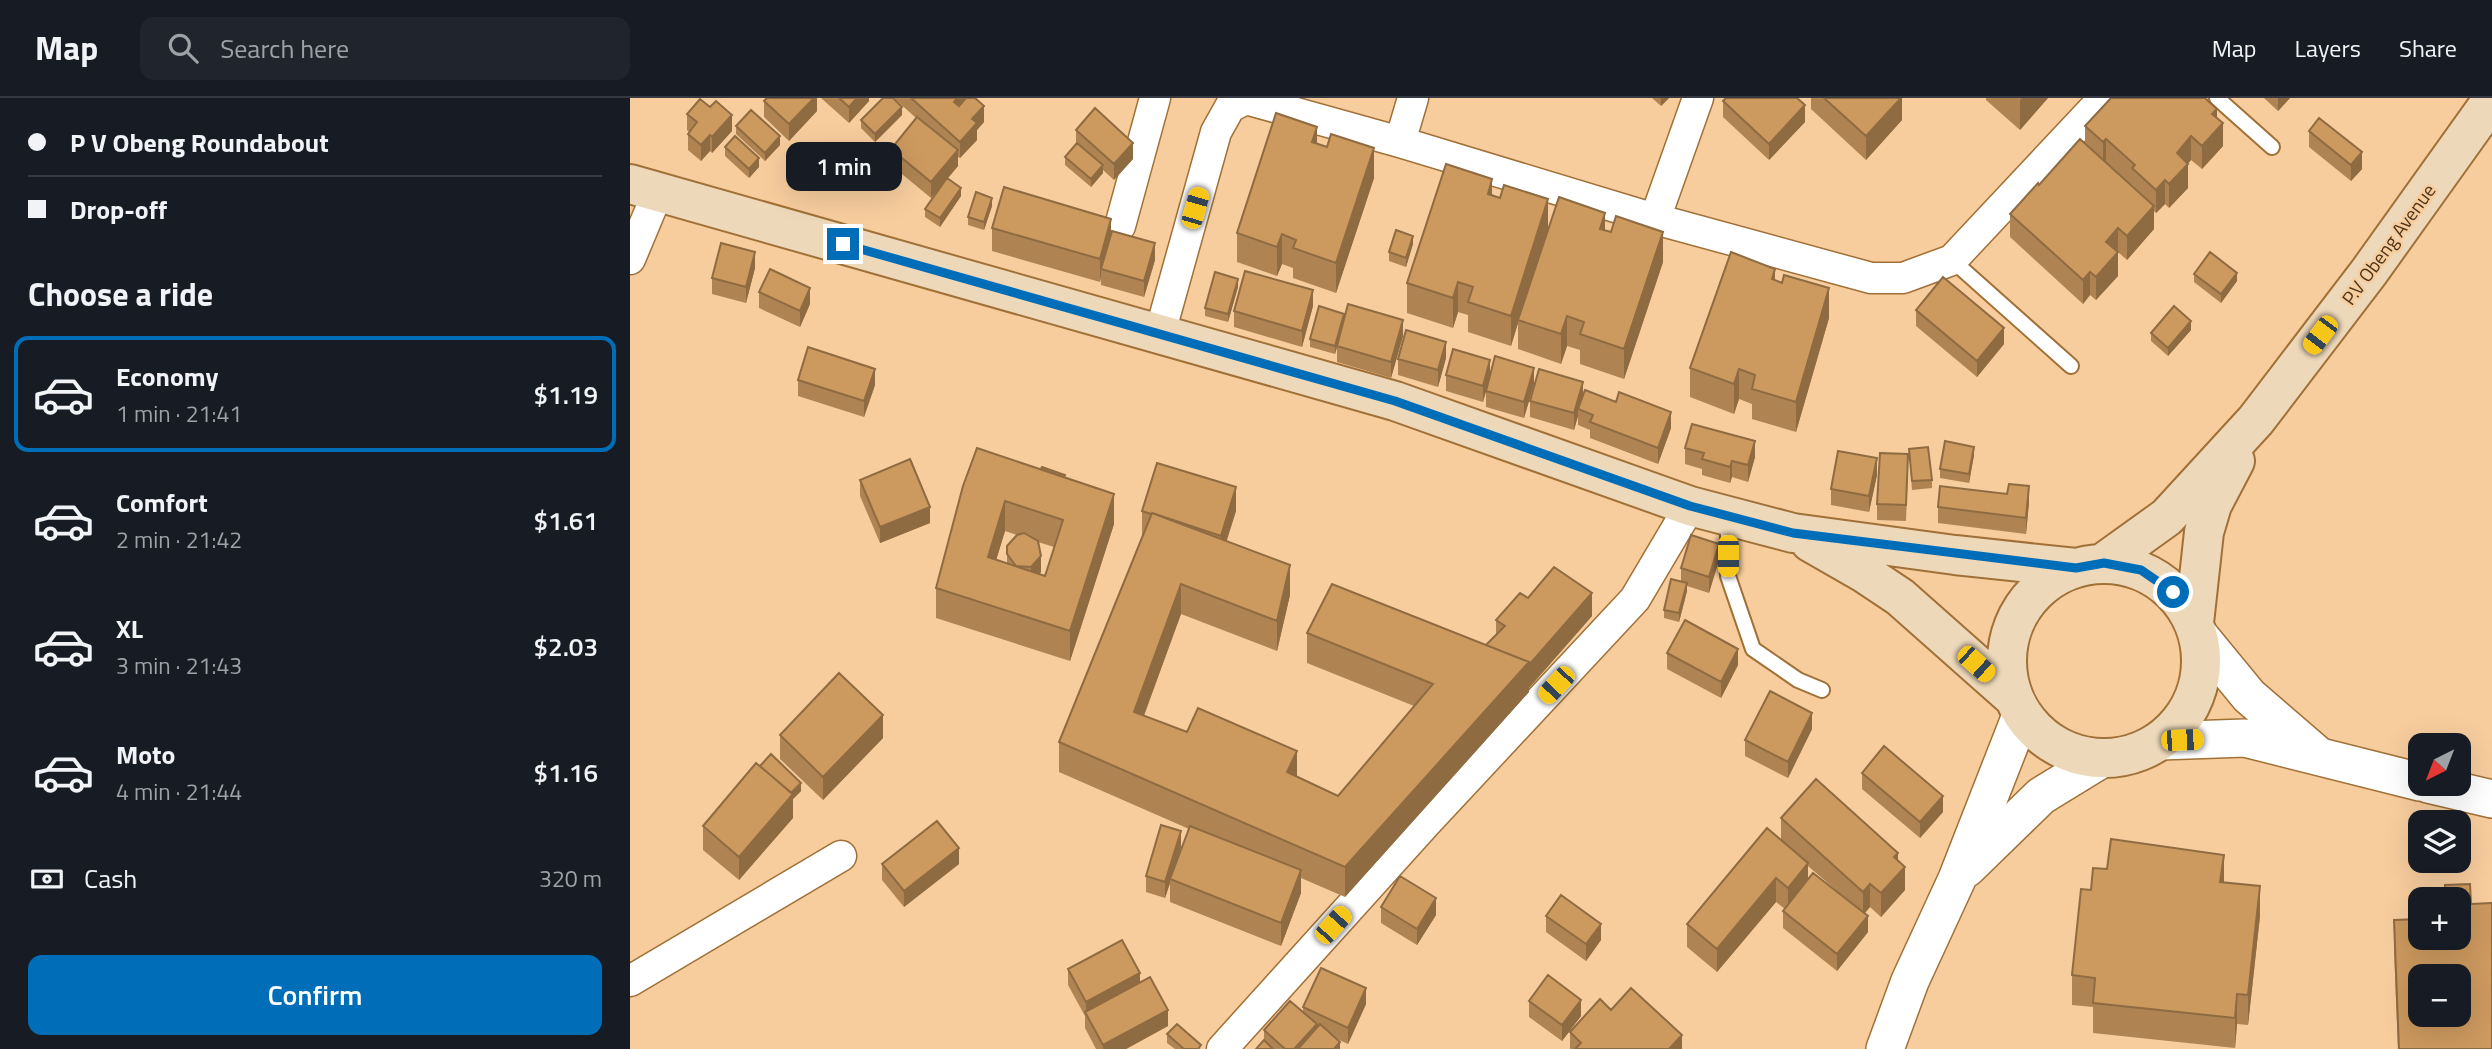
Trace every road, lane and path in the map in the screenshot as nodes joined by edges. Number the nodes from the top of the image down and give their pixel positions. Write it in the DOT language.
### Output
graph roads {
  1 [pos="1156,98"];
  2 [pos="1413,98"];
  3 [pos="1698,98"];
  4 [pos="2104,98"];
  5 [pos="2217,98"];
  6 [pos="2492,100"];
  7 [pos="1401,142"];
  8 [pos="2272,147"];
  9 [pos="644,188"];
  10 [pos="1656,219"];
  11 [pos="1120,226"];
  12 [pos="630,259"];
  13 [pos="1952,260"];
  14 [pos="1160,333"];
  15 [pos="2071,366"];
  16 [pos="2256,420"];
  17 [pos="1690,506"];
  18 [pos="1728,516"];
  19 [pos="1793,533"];
  20 [pos="2090,565"];
  21 [pos="2196,629"];
  22 [pos="1822,690"];
  23 [pos="2018,706"];
  24 [pos="2160,741"];
  25 [pos="2103,758"];
  26 [pos="2321,759"];
  27 [pos="2408,779"];
  28 [pos="2471,794"];
  29 [pos="2492,799"];
  30 [pos="841,856"];
  31 [pos="1956,879"];
  32 [pos="630,981"];
  33 [pos="1222,1049"];
  34 [pos="1885,1049"];
  1 -- 11 [label="street"];
  2 -- 7 [label="street"];
  3 -- 10 [label="street"];
  4 -- 13 [label="street"];
  5 -- 8 [label="lane"];
  6 -- 16 [label="main road, P.V Obeng Avenue"];
  7 -- 10 [label="street"];
  7 -- 14 [label="street"];
  9 -- 12 [label="street"];
  9 -- 14 [label="main road"];
  10 -- 13 [label="street"];
  13 -- 15 [label="lane"];
  14 -- 17 [label="main road"];
  16 -- 20 [label="main road"];
  16 -- 21 [label="main road"];
  17 -- 18 [label="main road"];
  17 -- 33 [label="street"];
  18 -- 19 [label="main road"];
  18 -- 22 [label="lane"];
  19 -- 20 [label="main road"];
  19 -- 23 [label="main road"];
  20 -- 21 [label="main road"];
  20 -- 23 [label="main road"];
  21 -- 24 [label="main road"];
  21 -- 26 [label="street"];
  23 -- 25 [label="main road"];
  23 -- 31 [label="street"];
  24 -- 25 [label="main road"];
  24 -- 26 [label="street"];
  25 -- 31 [label="street"];
  26 -- 27 [label="street"];
  28 -- 29 [label="street"];
  30 -- 32 [label="street"];
  31 -- 34 [label="street"];
}
